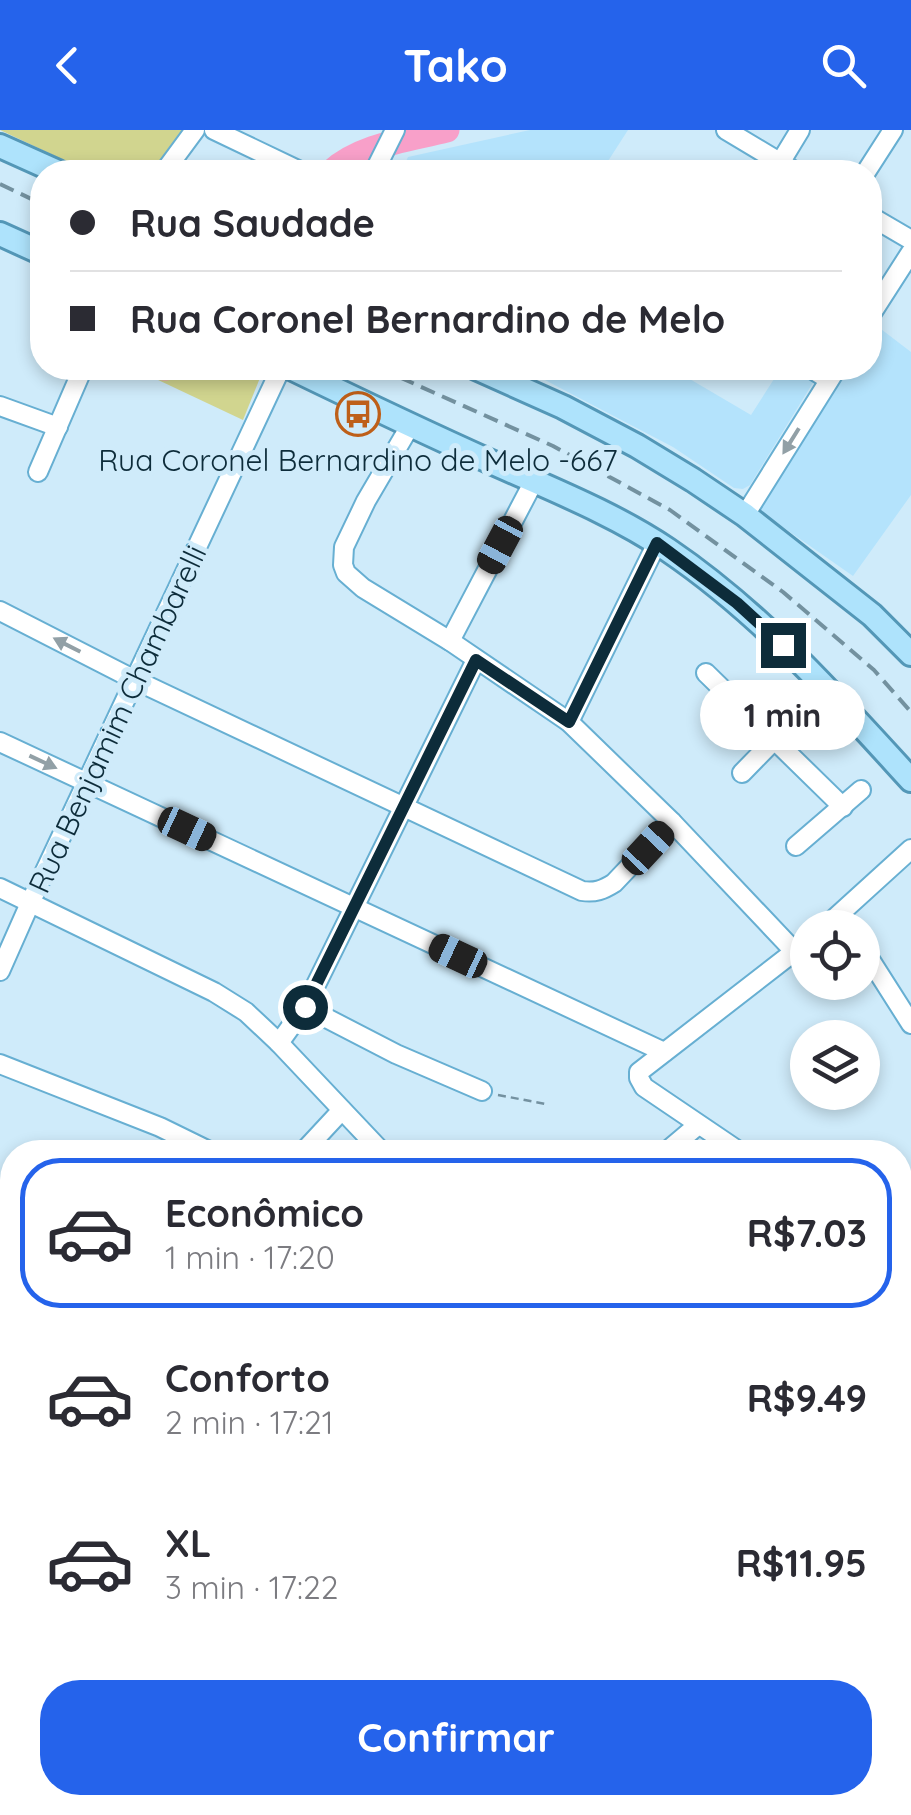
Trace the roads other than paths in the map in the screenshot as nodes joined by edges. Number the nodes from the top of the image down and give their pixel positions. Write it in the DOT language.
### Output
graph roads {
  1 [pos="195,130"];
  2 [pos="214,130"];
  3 [pos="394,130"];
  4 [pos="726,130"];
  5 [pos="800,130"];
  6 [pos="893,130"];
  7 [pos="0,146"];
  8 [pos="31,160"];
  9 [pos="173,160"];
  10 [pos="277,160"];
  11 [pos="380,160"];
  12 [pos="775,160"];
  13 [pos="791,160"];
  14 [pos="874,160"];
  15 [pos="882,223"];
  16 [pos="0,234"];
  17 [pos="911,240"];
  18 [pos="30,248"];
  19 [pos="911,252"];
  20 [pos="882,297"];
  21 [pos="78,380"];
  22 [pos="276,380"];
  23 [pos="316,380"];
  24 [pos="503,380"];
  25 [pos="829,380"];
  26 [pos="0,406"];
  27 [pos="410,426"];
  28 [pos="58,427"];
  29 [pos="38,472"];
  30 [pos="534,481"];
  31 [pos="745,515"];
  32 [pos="657,543"];
  33 [pos="0,611"];
  34 [pos="450,641"];
  35 [pos="911,654"];
  36 [pos="476,660"];
  37 [pos="706,673"];
  38 [pos="135,680"];
  39 [pos="826,687"];
  40 [pos="569,722"];
  41 [pos="774,739"];
  42 [pos="0,742"];
  43 [pos="742,772"];
  44 [pos="911,780"];
  45 [pos="86,782"];
  46 [pos="861,790"];
  47 [pos="403,806"];
  48 [pos="843,807"];
  49 [pos="672,822"];
  50 [pos="796,846"];
  51 [pos="911,849"];
  52 [pos="0,888"];
  53 [pos="30,900"];
  54 [pos="355,908"];
  55 [pos="855,910"];
  56 [pos="790,935"];
  57 [pos="790,955"];
  58 [pos="0,971"];
  59 [pos="880,975"];
  60 [pos="305,1007"];
  61 [pos="911,1024"];
  62 [pos="279,1043"];
  63 [pos="664,1052"];
  64 [pos="0,1064"];
  65 [pos="482,1091"];
  66 [pos="342,1110"];
  67 [pos="698,1126"];
  68 [pos="187,1140"];
  69 [pos="314,1140"];
  70 [pos="371,1140"];
  71 [pos="681,1140"];
  72 [pos="721,1140"];
  1 -- 9 [label="street"];
  2 -- 10 [label="street"];
  3 -- 11 [label="street"];
  4 -- 12 [label="street"];
  5 -- 13 [label="street"];
  6 -- 14 [label="street"];
  7 -- 8 [label="main road"];
  15 -- 17 [label="street"];
  16 -- 18 [label="main road"];
  19 -- 20 [label="street"];
  21 -- 28 [label="street"];
  22 -- 38 [label="street, Rua Benjamim Chambarelli"];
  23 -- 27 [label="main road"];
  24 -- 31 [label="main road"];
  25 -- 31 [label="street, one-way"];
  26 -- 28 [label="street"];
  27 -- 30 [label="main road"];
  27 -- 34 [label="street"];
  28 -- 29 [label="street"];
  30 -- 32 [label="main road"];
  30 -- 34 [label="street"];
  31 -- 35 [label="main road"];
  32 -- 39 [label="main road"];
  32 -- 40 [label="street"];
  38 -- 33 [label="street, one-way"];
  34 -- 36 [label="street"];
  36 -- 40 [label="street"];
  36 -- 47 [label="street"];
  37 -- 41 [label="street"];
  38 -- 45 [label="street, Rua Benjamim Chambarelli"];
  38 -- 47 [label="street"];
  39 -- 41 [label="street"];
  39 -- 44 [label="main road"];
  40 -- 49 [label="street"];
  41 -- 43 [label="street"];
  41 -- 48 [label="street"];
  42 -- 45 [label="street, one-way"];
  45 -- 53 [label="street, Rua Benjamim Chambarelli"];
  45 -- 54 [label="street"];
  46 -- 48 [label="street"];
  47 -- 49 [label="street"];
  47 -- 54 [label="street"];
  48 -- 50 [label="street"];
  49 -- 56 [label="street"];
  51 -- 55 [label="street"];
  52 -- 53 [label="street"];
  53 -- 58 [label="street, Rua Benjamim Chambarelli"];
  53 -- 62 [label="street"];
  54 -- 60 [label="street"];
  54 -- 63 [label="street"];
  57 -- 63 [label="street"];
  59 -- 61 [label="street"];
  60 -- 62 [label="street"];
  60 -- 65 [label="street"];
  62 -- 66 [label="street"];
  63 -- 67 [label="street"];
  64 -- 68 [label="street"];
  66 -- 69 [label="street"];
  66 -- 70 [label="street"];
  67 -- 71 [label="street"];
  67 -- 72 [label="street"];
}
